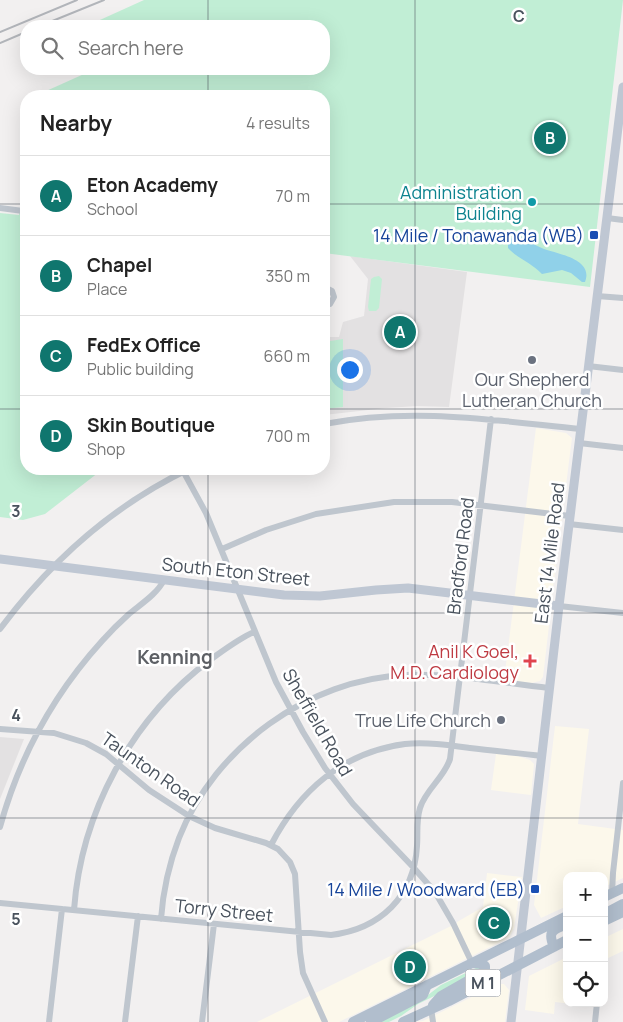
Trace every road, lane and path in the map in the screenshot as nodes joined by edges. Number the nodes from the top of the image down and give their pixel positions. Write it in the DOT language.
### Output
graph roads {
  1 [pos="623,87"];
  2 [pos="620,130"];
  3 [pos="0,208"];
  4 [pos="20,211"];
  5 [pos="607,218"];
  6 [pos="623,220"];
  7 [pos="330,290"];
  8 [pos="597,296"];
  9 [pos="623,298"];
  10 [pos="330,304"];
  11 [pos="588,366"];
  12 [pos="623,370"];
  13 [pos="491,419"];
  14 [pos="330,423"];
  15 [pos="580,429"];
  16 [pos="578,443"];
  17 [pos="623,448"];
  18 [pos="177,475"];
  19 [pos="187,475"];
  20 [pos="481,505"];
  21 [pos="569,520"];
  22 [pos="623,530"];
  23 [pos="222,549"];
  24 [pos="0,559"];
  25 [pos="54,566"];
  26 [pos="164,580"];
  27 [pos="238,589"];
  28 [pos="470,595"];
  29 [pos="559,606"];
  30 [pos="623,613"];
  31 [pos="0,629"];
  32 [pos="254,632"];
  33 [pos="460,678"];
  34 [pos="549,688"];
  35 [pos="290,710"];
  36 [pos="0,729"];
  37 [pos="37,732"];
  38 [pos="452,746"];
  39 [pos="542,756"];
  40 [pos="119,764"];
  41 [pos="329,774"];
  42 [pos="623,783"];
  43 [pos="190,816"];
  44 [pos="0,827"];
  45 [pos="271,845"];
  46 [pos="414,867"];
  47 [pos="623,888"];
  48 [pos="608,895"];
  49 [pos="0,903"];
  50 [pos="623,904"];
  51 [pos="62,909"];
  52 [pos="74,910"];
  53 [pos="623,912"];
  54 [pos="138,916"];
  55 [pos="565,917"];
  56 [pos="606,917"];
  57 [pos="608,918"];
  58 [pos="161,919"];
  59 [pos="214,924"];
  60 [pos="563,926"];
  61 [pos="299,932"];
  62 [pos="520,938"];
  63 [pos="563,942"];
  64 [pos="554,947"];
  65 [pos="472,963"];
  66 [pos="517,965"];
  67 [pos="426,986"];
  68 [pos="597,1007"];
  69 [pos="431,1008"];
  70 [pos="48,1022"];
  71 [pos="126,1022"];
  72 [pos="202,1022"];
  73 [pos="325,1022"];
  74 [pos="353,1022"];
  75 [pos="370,1022"];
  76 [pos="403,1022"];
  77 [pos="433,1022"];
  78 [pos="511,1022"];
  79 [pos="595,1022"];
  1 -- 2 [label="main road, East 14 Mile Road"];
  2 -- 5 [label="main road, East 14 Mile Road"];
  3 -- 4 [label="street"];
  5 -- 6 [label="street"];
  5 -- 8 [label="main road, East 14 Mile Road"];
  7 -- 10 [label="street"];
  8 -- 9 [label="street"];
  8 -- 11 [label="main road, East 14 Mile Road"];
  11 -- 12 [label="street"];
  11 -- 15 [label="main road, East 14 Mile Road"];
  13 -- 14 [label="street"];
  13 -- 15 [label="street"];
  13 -- 20 [label="street, Bradford Road"];
  15 -- 16 [label="main road, East 14 Mile Road"];
  16 -- 17 [label="street"];
  16 -- 21 [label="main road, East 14 Mile Road"];
  18 -- 25 [label="street"];
  19 -- 23 [label="street, Sheffield Road"];
  20 -- 21 [label="street"];
  20 -- 23 [label="street"];
  20 -- 28 [label="street, Bradford Road"];
  21 -- 22 [label="street"];
  21 -- 29 [label="main road, East 14 Mile Road"];
  23 -- 27 [label="street, Sheffield Road"];
  24 -- 25 [label="main road, South Eton Street"];
  25 -- 26 [label="main road, South Eton Street"];
  25 -- 31 [label="street"];
  26 -- 27 [label="main road, South Eton Street"];
  26 -- 37 [label="street"];
  27 -- 28 [label="main road, South Eton Street"];
  27 -- 32 [label="street, Sheffield Road"];
  28 -- 29 [label="main road, South Eton Street"];
  28 -- 33 [label="street, Bradford Road"];
  29 -- 30 [label="street"];
  29 -- 34 [label="main road, East 14 Mile Road"];
  32 -- 35 [label="street, Sheffield Road"];
  32 -- 40 [label="street"];
  33 -- 34 [label="street"];
  33 -- 35 [label="street"];
  33 -- 38 [label="street, Bradford Road"];
  34 -- 39 [label="main road, East 14 Mile Road"];
  35 -- 41 [label="street, Sheffield Road"];
  35 -- 43 [label="street"];
  36 -- 37 [label="street, Taunton Road"];
  37 -- 40 [label="street, Taunton Road"];
  37 -- 44 [label="street"];
  38 -- 39 [label="street"];
  38 -- 41 [label="street"];
  38 -- 46 [label="street, Bradford Road"];
  39 -- 62 [label="main road, East 14 Mile Road"];
  40 -- 43 [label="street, Taunton Road"];
  40 -- 52 [label="street"];
  41 -- 45 [label="street"];
  41 -- 46 [label="street, Sheffield Road"];
  42 -- 48 [label="street"];
  43 -- 45 [label="street, Taunton Road"];
  43 -- 58 [label="street"];
  45 -- 61 [label="street, Taunton Road"];
  46 -- 61 [label="street, Torry Street"];
  46 -- 65 [label="street, Sheffield Road"];
  47 -- 48 [label="main road"];
  49 -- 51 [label="street, Torry Street"];
  50 -- 56 [label="main road"];
  51 -- 52 [label="street, Torry Street"];
  51 -- 70 [label="street"];
  52 -- 54 [label="street, Torry Street"];
  53 -- 57 [label="main road"];
  54 -- 58 [label="street, Torry Street"];
  54 -- 71 [label="street"];
  55 -- 62 [label="main road, M 1"];
  58 -- 59 [label="street, Torry Street"];
  59 -- 61 [label="street, Torry Street"];
  59 -- 72 [label="street"];
  60 -- 64 [label="main road"];
  61 -- 73 [label="street, Taunton Road"];
  62 -- 65 [label="main road, M 1"];
  62 -- 66 [label="main road, East 14 Mile Road"];
  63 -- 64 [label="main road, M 1"];
  64 -- 66 [label="main road, M 1"];
  65 -- 67 [label="main road, M 1"];
  65 -- 69 [label="main road"];
  66 -- 69 [label="main road, M 1"];
  66 -- 78 [label="main road, East 14 Mile Road"];
  67 -- 74 [label="main road, M 1"];
  67 -- 75 [label="main road"];
  68 -- 79 [label="street"];
  69 -- 76 [label="main road, M 1"];
  69 -- 77 [label="street"];
}
